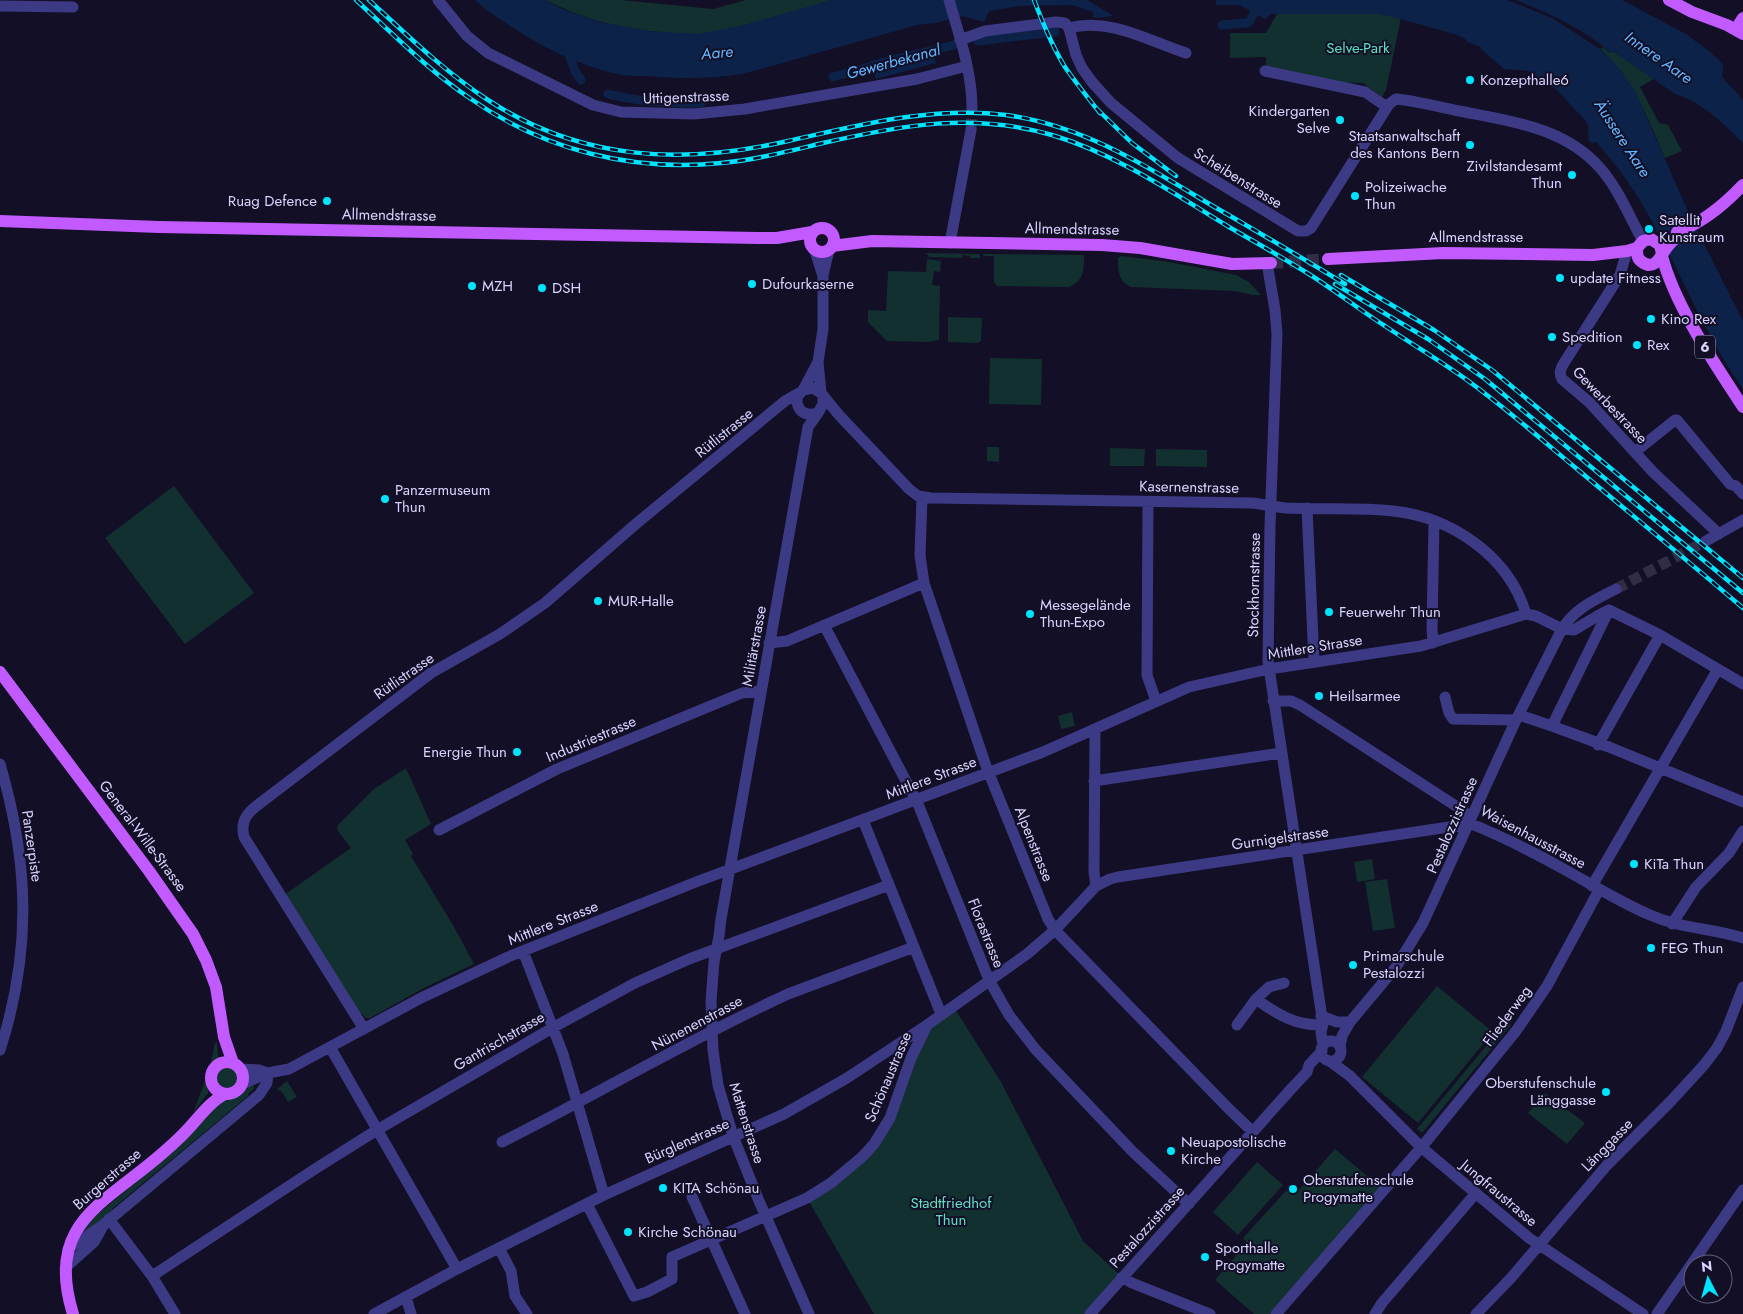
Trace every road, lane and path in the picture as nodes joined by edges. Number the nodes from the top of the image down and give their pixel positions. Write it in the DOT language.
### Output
graph roads {
  1 [pos="438,0"];
  2 [pos="949,0"];
  3 [pos="1669,0"];
  4 [pos="0,6"];
  5 [pos="73,8"];
  6 [pos="1069,28"];
  7 [pos="1741,29"];
  8 [pos="962,44"];
  9 [pos="1186,53"];
  10 [pos="967,66"];
  11 [pos="1265,71"];
  12 [pos="1387,107"];
  13 [pos="972,108"];
  14 [pos="971,130"];
  15 [pos="1743,185"];
  16 [pos="0,221"];
  17 [pos="812,232"];
  18 [pos="832,233"];
  19 [pos="777,238"];
  20 [pos="872,241"];
  21 [pos="950,243"];
  22 [pos="813,248"];
  23 [pos="830,248"];
  24 [pos="1648,251"];
  25 [pos="1328,259"];
  26 [pos="1269,263"];
  27 [pos="823,276"];
  28 [pos="818,362"];
  29 [pos="801,391"];
  30 [pos="822,395"];
  31 [pos="1743,407"];
  32 [pos="775,411"];
  33 [pos="801,411"];
  34 [pos="818,412"];
  35 [pos="839,416"];
  36 [pos="808,427"];
  37 [pos="1635,452"];
  38 [pos="1743,494"];
  39 [pos="922,497"];
  40 [pos="1148,502"];
  41 [pos="1271,506"];
  42 [pos="1307,508"];
  43 [pos="1743,520"];
  44 [pos="1434,521"];
  45 [pos="1719,534"];
  46 [pos="1706,541"];
  47 [pos="924,583"];
  48 [pos="1616,589"];
  49 [pos="1609,610"];
  50 [pos="1526,614"];
  51 [pos="824,625"];
  52 [pos="1562,628"];
  53 [pos="1660,635"];
  54 [pos="769,643"];
  55 [pos="1433,643"];
  56 [pos="1314,662"];
  57 [pos="1269,669"];
  58 [pos="1718,669"];
  59 [pos="0,672"];
  60 [pos="1743,684"];
  61 [pos="761,691"];
  62 [pos="1445,697"];
  63 [pos="1156,701"];
  64 [pos="1273,701"];
  65 [pos="1518,718"];
  66 [pos="1552,726"];
  67 [pos="1095,730"];
  68 [pos="1598,745"];
  69 [pos="1281,753"];
  70 [pos="0,764"];
  71 [pos="1660,768"];
  72 [pos="988,773"];
  73 [pos="1094,781"];
  74 [pos="916,800"];
  75 [pos="1743,802"];
  76 [pos="864,820"];
  77 [pos="1470,823"];
  78 [pos="439,830"];
  79 [pos="1743,831"];
  80 [pos="1296,851"];
  81 [pos="730,870"];
  82 [pos="889,885"];
  83 [pos="1096,886"];
  84 [pos="1595,888"];
  85 [pos="1672,924"];
  86 [pos="1055,930"];
  87 [pos="1743,938"];
  88 [pos="914,947"];
  89 [pos="717,948"];
  90 [pos="522,951"];
  91 [pos="988,980"];
  92 [pos="1284,983"];
  93 [pos="1743,986"];
  94 [pos="1256,999"];
  95 [pos="940,1014"];
  96 [pos="1322,1020"];
  97 [pos="1350,1022"];
  98 [pos="927,1025"];
  99 [pos="1237,1025"];
  100 [pos="554,1027"];
  101 [pos="364,1029"];
  102 [pos="712,1031"];
  103 [pos="224,1037"];
  104 [pos="901,1042"];
  105 [pos="330,1047"];
  106 [pos="0,1050"];
  107 [pos="1331,1050"];
  108 [pos="913,1056"];
  109 [pos="219,1064"];
  110 [pos="237,1066"];
  111 [pos="268,1074"];
  112 [pos="242,1084"];
  113 [pos="213,1085"];
  114 [pos="225,1094"];
  115 [pos="577,1103"];
  116 [pos="201,1113"];
  117 [pos="377,1130"];
  118 [pos="1252,1131"];
  119 [pos="733,1136"];
  120 [pos="502,1142"];
  121 [pos="1421,1147"];
  122 [pos="1743,1190"];
  123 [pos="1476,1193"];
  124 [pos="604,1195"];
  125 [pos="692,1197"];
  126 [pos="587,1204"];
  127 [pos="1189,1204"];
  128 [pos="766,1217"];
  129 [pos="106,1222"];
  130 [pos="712,1240"];
  131 [pos="1538,1245"];
  132 [pos="500,1248"];
  133 [pos="68,1249"];
  134 [pos="65,1268"];
  135 [pos="458,1269"];
  136 [pos="152,1276"];
  137 [pos="1122,1277"];
  138 [pos="406,1297"];
  139 [pos="73,1314"];
  140 [pos="175,1314"];
  141 [pos="374,1314"];
  142 [pos="411,1314"];
  143 [pos="527,1314"];
  144 [pos="745,1314"];
  145 [pos="809,1314"];
  146 [pos="1090,1314"];
  147 [pos="1210,1314"];
  148 [pos="1276,1314"];
  149 [pos="1375,1314"];
  150 [pos="1476,1314"];
  151 [pos="1643,1314"];
  152 [pos="1657,1314"];
  1 -- 10 [label="street, Uttigenstrasse"];
  2 -- 8 [label="street"];
  3 -- 7 [label="main road"];
  4 -- 5 [label="street"];
  6 -- 8 [label="street"];
  6 -- 9 [label="street"];
  6 -- 12 [label="street, Scheibenstrasse"];
  8 -- 10 [label="street"];
  10 -- 13 [label="street"];
  11 -- 12 [label="street"];
  12 -- 24 [label="street"];
  14 -- 21 [label="street"];
  15 -- 24 [label="main road"];
  16 -- 19 [label="main road, Allmendstrasse"];
  17 -- 18 [label="main road"];
  17 -- 19 [label="main road, Allmendstrasse"];
  17 -- 22 [label="main road"];
  18 -- 20 [label="main road, Allmendstrasse"];
  18 -- 23 [label="main road"];
  19 -- 22 [label="main road, Allmendstrasse"];
  20 -- 21 [label="main road, Allmendstrasse"];
  20 -- 23 [label="main road, Allmendstrasse"];
  21 -- 26 [label="main road, Allmendstrasse"];
  22 -- 23 [label="main road"];
  22 -- 27 [label="street"];
  23 -- 27 [label="street"];
  24 -- 25 [label="main road, Allmendstrasse"];
  24 -- 31 [label="main road, 6"];
  24 -- 37 [label="street, Gewerbestrasse"];
  26 -- 41 [label="street, Stockhornstrasse"];
  27 -- 28 [label="street"];
  28 -- 29 [label="street"];
  28 -- 30 [label="street"];
  29 -- 30 [label="street"];
  29 -- 32 [label="street, Rütlistrasse"];
  29 -- 33 [label="street"];
  30 -- 34 [label="street"];
  30 -- 35 [label="street"];
  32 -- 33 [label="street, Rütlistrasse"];
  32 -- 101 [label="street, Rütlistrasse"];
  33 -- 34 [label="street"];
  33 -- 36 [label="street"];
  34 -- 35 [label="street"];
  34 -- 36 [label="street, Militärstrasse"];
  35 -- 39 [label="street"];
  36 -- 54 [label="street, Militärstrasse"];
  37 -- 38 [label="street"];
  37 -- 45 [label="street, Gewerbestrasse"];
  39 -- 40 [label="street, Kasernenstrasse"];
  39 -- 47 [label="street, Alpenstrasse"];
  40 -- 41 [label="street, Kasernenstrasse"];
  40 -- 63 [label="street"];
  41 -- 42 [label="street, Kasernenstrasse"];
  41 -- 57 [label="street, Stockhornstrasse"];
  42 -- 44 [label="street, Kasernenstrasse"];
  42 -- 56 [label="street"];
  43 -- 45 [label="street"];
  44 -- 50 [label="street, Kasernenstrasse"];
  44 -- 55 [label="street"];
  45 -- 46 [label="street"];
  47 -- 51 [label="street"];
  47 -- 72 [label="street, Alpenstrasse"];
  48 -- 52 [label="street"];
  49 -- 52 [label="street"];
  49 -- 53 [label="street"];
  49 -- 66 [label="street"];
  50 -- 52 [label="street"];
  50 -- 55 [label="street, Mittlere Strasse"];
  51 -- 54 [label="street"];
  51 -- 74 [label="street, Florastrasse"];
  52 -- 65 [label="street, Pestalozzistrasse"];
  53 -- 58 [label="street"];
  53 -- 68 [label="street"];
  54 -- 61 [label="street, Militärstrasse"];
  55 -- 56 [label="street, Mittlere Strasse"];
  56 -- 57 [label="street, Mittlere Strasse"];
  57 -- 63 [label="street, Mittlere Strasse"];
  57 -- 64 [label="street, Stockhornstrasse"];
  58 -- 60 [label="street"];
  58 -- 71 [label="street, Fliederweg"];
  59 -- 103 [label="main road, General-Wille-Strasse"];
  61 -- 78 [label="street, Industriestrasse"];
  61 -- 81 [label="street, Militärstrasse"];
  62 -- 65 [label="street"];
  63 -- 67 [label="street, Mittlere Strasse"];
  64 -- 69 [label="street, Stockhornstrasse"];
  64 -- 77 [label="street, Waisenhausstrasse"];
  65 -- 66 [label="street"];
  65 -- 77 [label="street, Pestalozzistrasse"];
  66 -- 68 [label="street"];
  67 -- 72 [label="street, Mittlere Strasse"];
  67 -- 73 [label="street"];
  68 -- 71 [label="street"];
  69 -- 73 [label="street"];
  69 -- 80 [label="street, Stockhornstrasse"];
  70 -- 106 [label="street, Panzerpiste"];
  71 -- 75 [label="street"];
  71 -- 84 [label="street, Fliederweg"];
  72 -- 74 [label="street, Mittlere Strasse"];
  72 -- 86 [label="street, Alpenstrasse"];
  73 -- 83 [label="street"];
  74 -- 76 [label="street, Mittlere Strasse"];
  74 -- 91 [label="street, Florastrasse"];
  76 -- 81 [label="street, Mittlere Strasse"];
  76 -- 82 [label="street"];
  77 -- 80 [label="street, Gurnigelstrasse"];
  77 -- 84 [label="street, Waisenhausstrasse"];
  77 -- 97 [label="street, Pestalozzistrasse"];
  79 -- 85 [label="street"];
  80 -- 83 [label="street, Gurnigelstrasse"];
  80 -- 96 [label="street, Stockhornstrasse"];
  81 -- 89 [label="street, Mattenstrasse"];
  81 -- 90 [label="street, Mittlere Strasse"];
  82 -- 88 [label="street"];
  82 -- 89 [label="street, Gantrischstrasse"];
  83 -- 86 [label="street, Schönaustrasse"];
  84 -- 85 [label="street, Waisenhausstrasse"];
  84 -- 121 [label="street, Fliederweg"];
  85 -- 87 [label="street, Waisenhausstrasse"];
  86 -- 91 [label="street, Schönaustrasse"];
  86 -- 118 [label="street, Alpenstrasse"];
  88 -- 95 [label="street"];
  88 -- 102 [label="street, Nünenenstrasse"];
  89 -- 100 [label="street, Gantrischstrasse"];
  89 -- 102 [label="street, Mattenstrasse"];
  90 -- 100 [label="street"];
  90 -- 101 [label="street, Mittlere Strasse"];
  91 -- 95 [label="street, Schönaustrasse"];
  91 -- 127 [label="street, Florastrasse"];
  92 -- 94 [label="street"];
  93 -- 131 [label="street, Länggasse"];
  94 -- 96 [label="street"];
  94 -- 99 [label="street"];
  95 -- 98 [label="street, Schönaustrasse"];
  96 -- 97 [label="street"];
  96 -- 107 [label="street, Stockhornstrasse"];
  97 -- 107 [label="street, Pestalozzistrasse"];
  98 -- 104 [label="street, Bürglenstrasse"];
  98 -- 108 [label="street, Schönaustrasse"];
  100 -- 115 [label="street"];
  100 -- 117 [label="street, Gantrischstrasse"];
  101 -- 105 [label="street, Mittlere Strasse"];
  102 -- 115 [label="street, Nünenenstrasse"];
  102 -- 119 [label="street, Mattenstrasse"];
  103 -- 109 [label="main road, General-Wille-Strasse"];
  103 -- 110 [label="main road, General-Wille-Strasse"];
  104 -- 108 [label="street"];
  104 -- 119 [label="street, Bürglenstrasse"];
  105 -- 111 [label="street, Mittlere Strasse"];
  105 -- 117 [label="street"];
  107 -- 118 [label="street, Pestalozzistrasse"];
  107 -- 121 [label="street, Jungfraustrasse"];
  108 -- 128 [label="street, Schönaustrasse"];
  109 -- 110 [label="main road"];
  109 -- 113 [label="main road"];
  110 -- 111 [label="street, Mittlere Strasse"];
  110 -- 112 [label="main road"];
  111 -- 112 [label="street, Mittlere Strasse"];
  111 -- 129 [label="street"];
  112 -- 114 [label="main road"];
  113 -- 114 [label="main road"];
  113 -- 116 [label="main road, Burgerstrasse"];
  114 -- 116 [label="main road, Burgerstrasse"];
  115 -- 120 [label="street, Nünenenstrasse"];
  115 -- 124 [label="street"];
  116 -- 133 [label="main road, Burgerstrasse"];
  117 -- 135 [label="street"];
  117 -- 136 [label="street, Gantrischstrasse"];
  118 -- 127 [label="street, Pestalozzistrasse"];
  119 -- 124 [label="street, Bürglenstrasse"];
  119 -- 128 [label="street, Mattenstrasse"];
  121 -- 123 [label="street, Jungfraustrasse"];
  121 -- 148 [label="street, Fliederweg"];
  122 -- 152 [label="street"];
  123 -- 131 [label="street, Jungfraustrasse"];
  123 -- 149 [label="street"];
  124 -- 126 [label="street, Bürglenstrasse"];
  125 -- 130 [label="street"];
  126 -- 130 [label="street"];
  126 -- 132 [label="street, Bürglenstrasse"];
  127 -- 137 [label="street, Pestalozzistrasse"];
  128 -- 130 [label="street"];
  128 -- 145 [label="street, Mattenstrasse"];
  129 -- 133 [label="street"];
  129 -- 134 [label="street"];
  129 -- 136 [label="street"];
  130 -- 144 [label="street"];
  131 -- 150 [label="street, Länggasse"];
  131 -- 151 [label="street, Jungfraustrasse"];
  132 -- 135 [label="street, Bürglenstrasse"];
  132 -- 143 [label="street"];
  133 -- 134 [label="main road, Burgerstrasse"];
  134 -- 139 [label="main road, Burgerstrasse"];
  135 -- 138 [label="street, Bürglenstrasse"];
  136 -- 140 [label="street"];
  137 -- 146 [label="street, Pestalozzistrasse"];
  137 -- 147 [label="street"];
  138 -- 141 [label="street, Bürglenstrasse"];
  138 -- 142 [label="street"];
}
